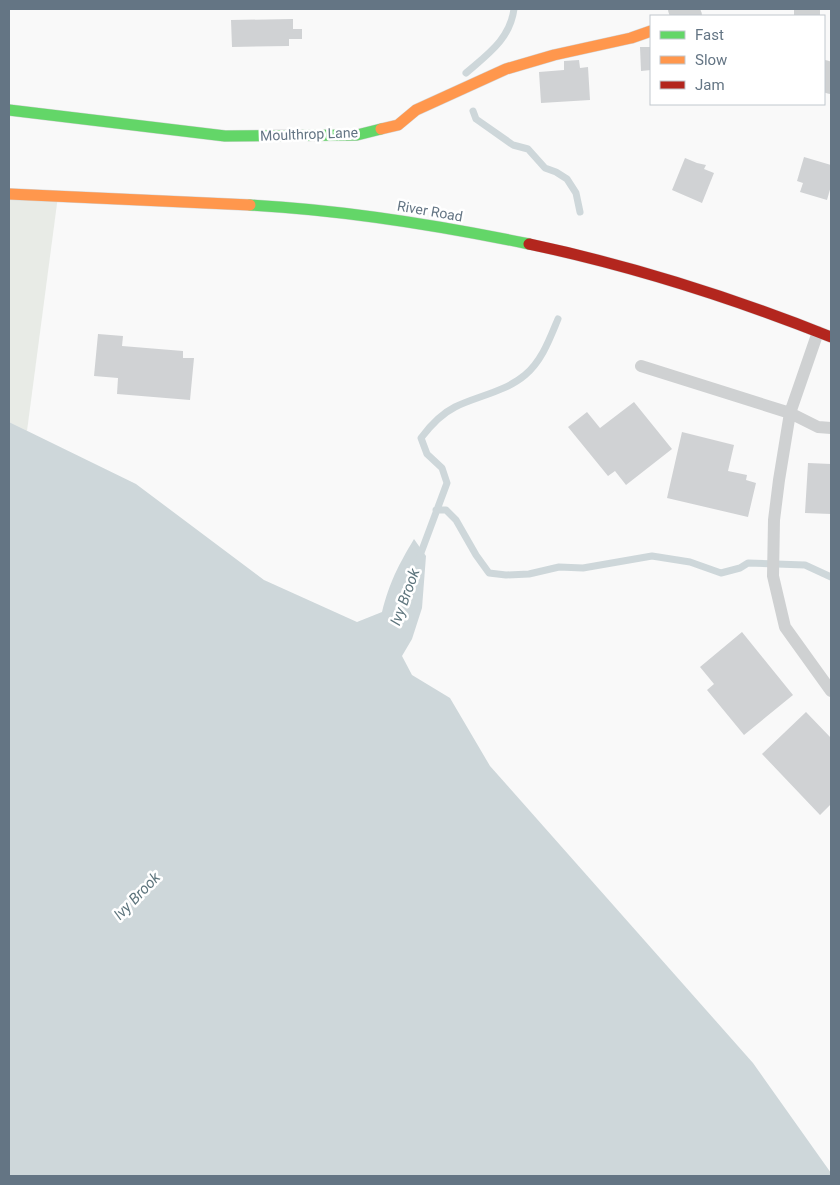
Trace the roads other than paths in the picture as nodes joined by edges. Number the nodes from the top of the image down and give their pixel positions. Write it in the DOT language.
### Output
graph roads {
  1 [pos="650,31"];
  2 [pos="9,110"];
  3 [pos="9,194"];
  4 [pos="818,332"];
  5 [pos="831,337"];
  6 [pos="641,366"];
  7 [pos="790,413"];
  8 [pos="831,428"];
  9 [pos="831,692"];
  1 -- 2 [label="main road, Moulthrop Lane"];
  3 -- 4 [label="main road, River Road"];
  4 -- 5 [label="main road, River Road"];
  4 -- 7 [label="lane"];
  6 -- 7 [label="lane"];
  7 -- 8 [label="lane"];
  7 -- 9 [label="lane"];
}
